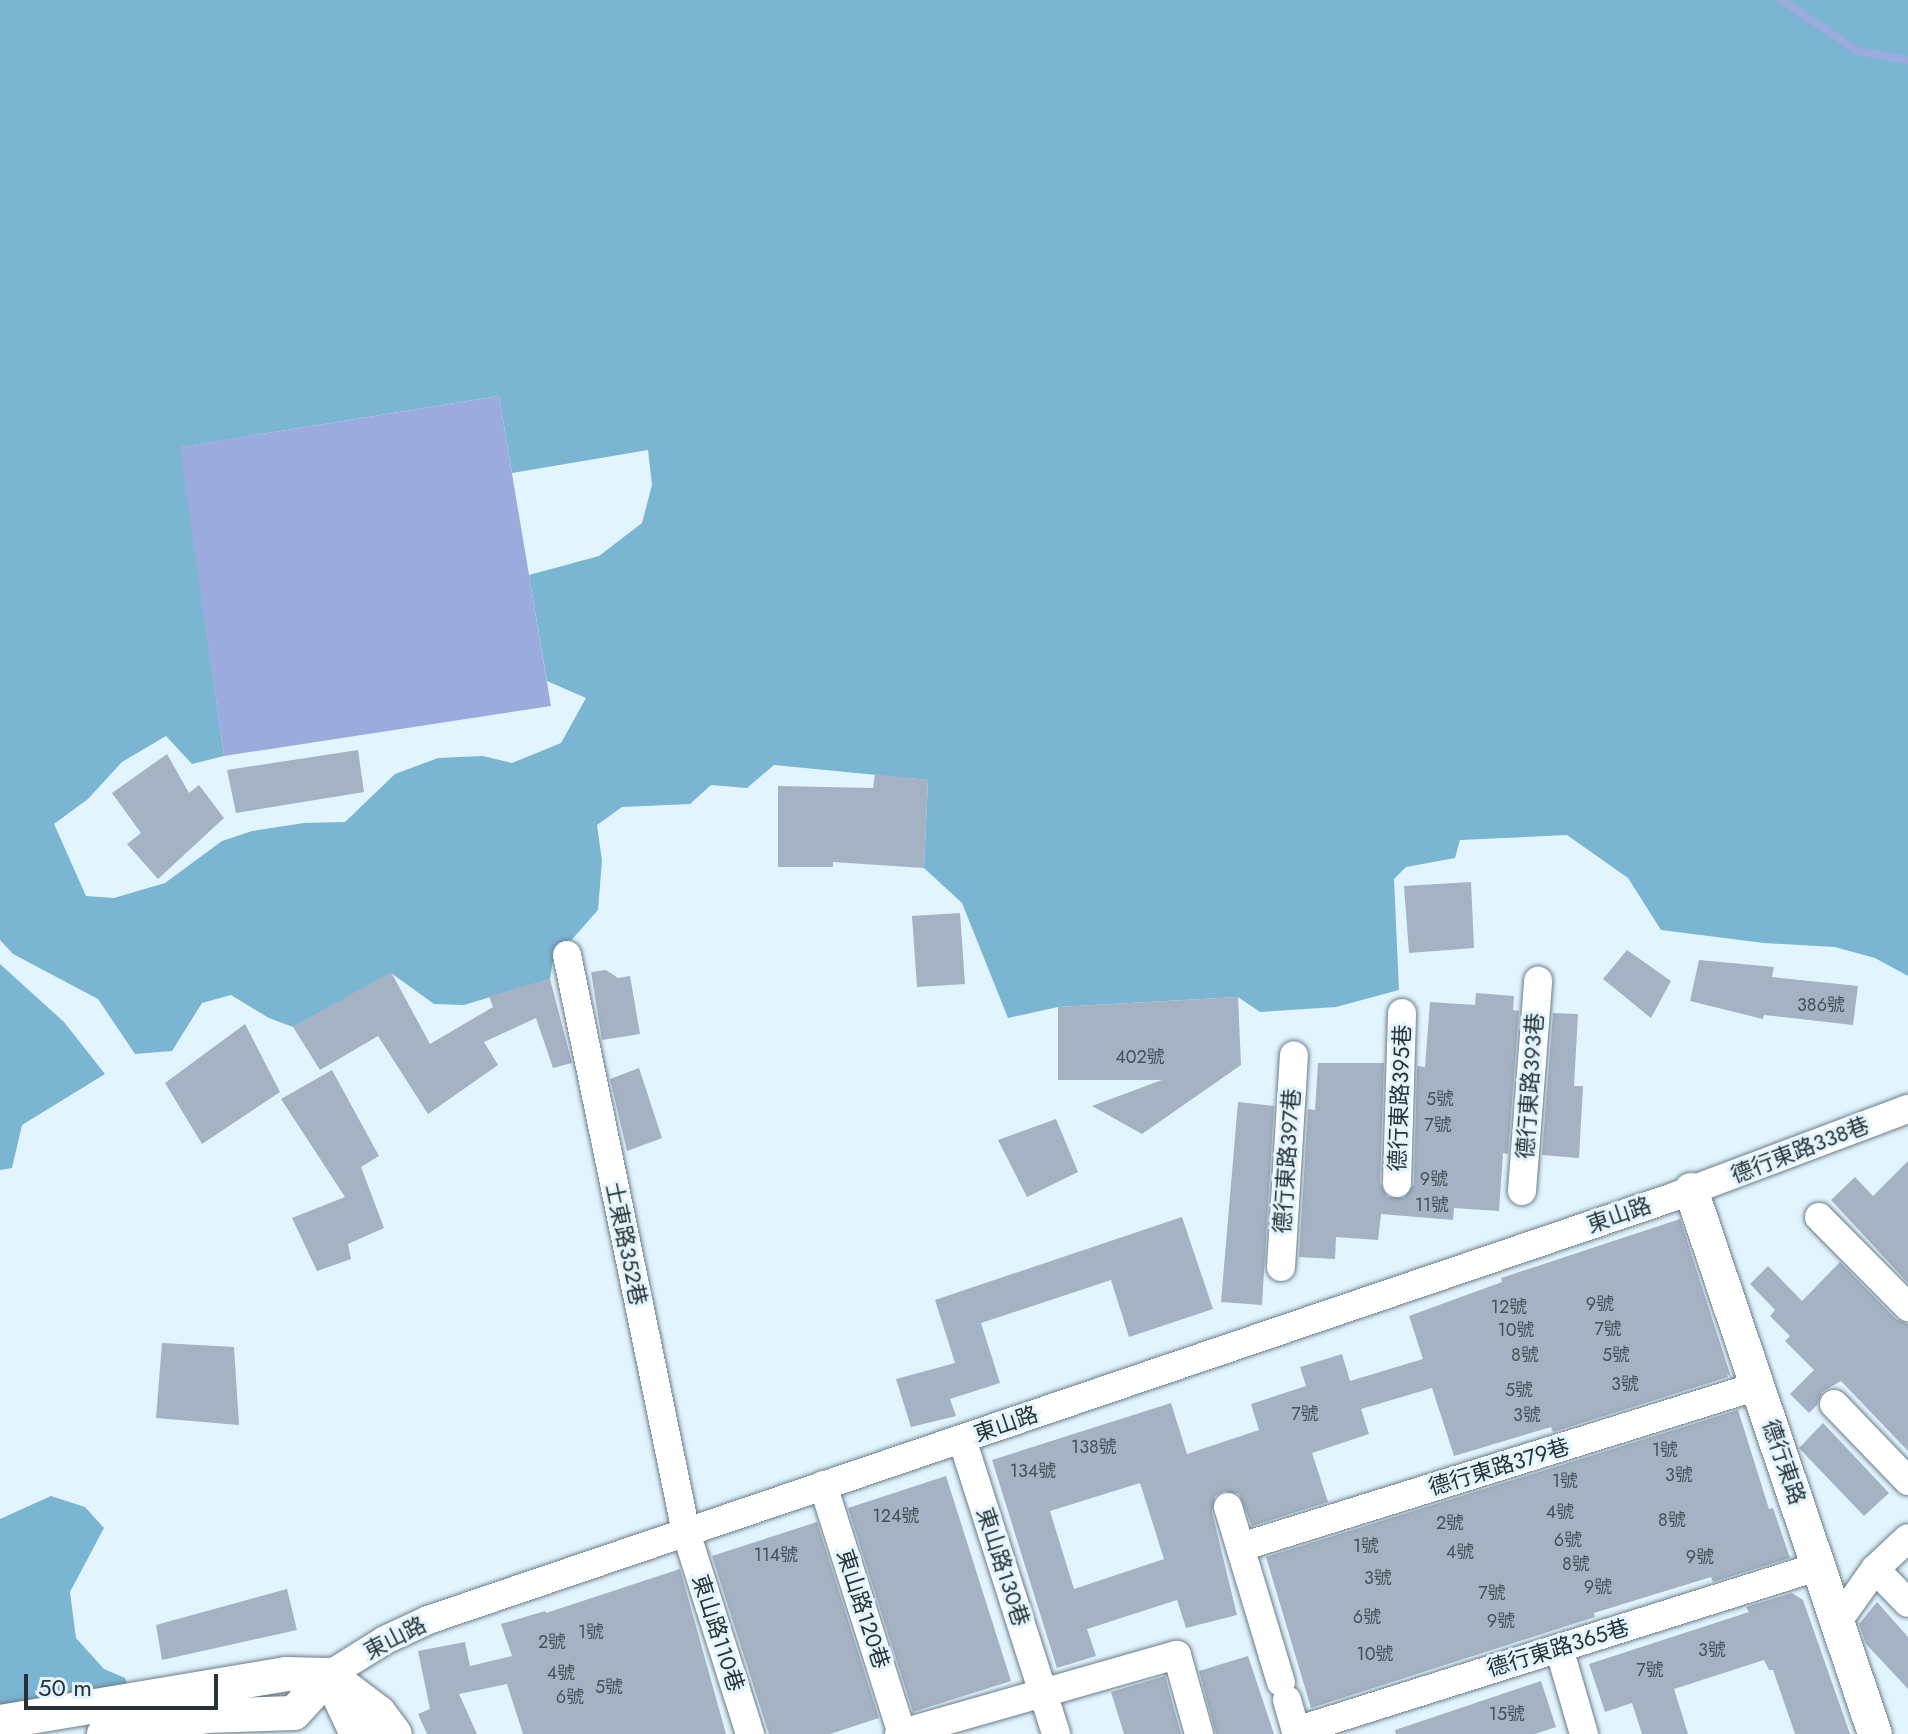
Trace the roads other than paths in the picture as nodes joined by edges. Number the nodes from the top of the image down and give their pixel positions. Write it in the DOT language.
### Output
graph roads {
  1 [pos="567,955"];
  2 [pos="1538,981"];
  3 [pos="1402,1013"];
  4 [pos="1294,1055"];
  5 [pos="1908,1109"];
  6 [pos="1397,1183"];
  7 [pos="1691,1190"];
  8 [pos="1522,1191"];
  9 [pos="1819,1217"];
  10 [pos="1281,1267"];
  11 [pos="1908,1307"];
  12 [pos="1758,1386"];
  13 [pos="1834,1404"];
  14 [pos="962,1439"];
  15 [pos="1908,1481"];
  16 [pos="823,1485"];
  17 [pos="1228,1507"];
  18 [pos="686,1532"];
  19 [pos="1908,1538"];
  20 [pos="1241,1547"];
  21 [pos="1820,1566"];
  22 [pos="1875,1569"];
  23 [pos="1908,1603"];
  24 [pos="1838,1621"];
  25 [pos="1559,1648"];
  26 [pos="329,1675"];
  27 [pos="1044,1695"];
  28 [pos="0,1722"];
  29 [pos="1297,1732"];
  30 [pos="104,1734"];
  31 [pos="357,1734"];
  32 [pos="395,1734"];
  33 [pos="750,1734"];
  34 [pos="901,1734"];
  35 [pos="1056,1734"];
  36 [pos="1199,1734"];
  37 [pos="1584,1734"];
  38 [pos="1875,1734"];
  1 -- 18 [label="street, 士東路352巷"];
  2 -- 8 [label="street, 德行東路393巷"];
  3 -- 6 [label="street, 德行東路395巷"];
  4 -- 10 [label="street, 德行東路397巷"];
  5 -- 7 [label="street, 德行東路338巷"];
  7 -- 12 [label="street, 德行東路"];
  7 -- 14 [label="street, 東山路"];
  9 -- 11 [label="street"];
  12 -- 20 [label="street, 德行東路379巷"];
  12 -- 21 [label="street, 德行東路"];
  13 -- 15 [label="street"];
  14 -- 16 [label="street, 東山路"];
  14 -- 27 [label="street, 東山路130巷"];
  16 -- 18 [label="street, 東山路"];
  16 -- 34 [label="street, 東山路120巷"];
  17 -- 20 [label="street"];
  18 -- 26 [label="street, 東山路"];
  18 -- 33 [label="street, 東山路110巷"];
  19 -- 22 [label="street"];
  20 -- 29 [label="street"];
  21 -- 24 [label="street, 德行東路"];
  21 -- 25 [label="street, 德行東路365巷"];
  22 -- 23 [label="street"];
  22 -- 24 [label="street"];
  24 -- 38 [label="street, 德行東路"];
  25 -- 29 [label="street, 德行東路365巷"];
  25 -- 37 [label="street"];
  26 -- 28 [label="street"];
  26 -- 30 [label="street, 東山路"];
  26 -- 31 [label="street"];
  26 -- 32 [label="street"];
  27 -- 34 [label="street"];
  27 -- 35 [label="street, 東山路130巷"];
  27 -- 36 [label="street"];
}
